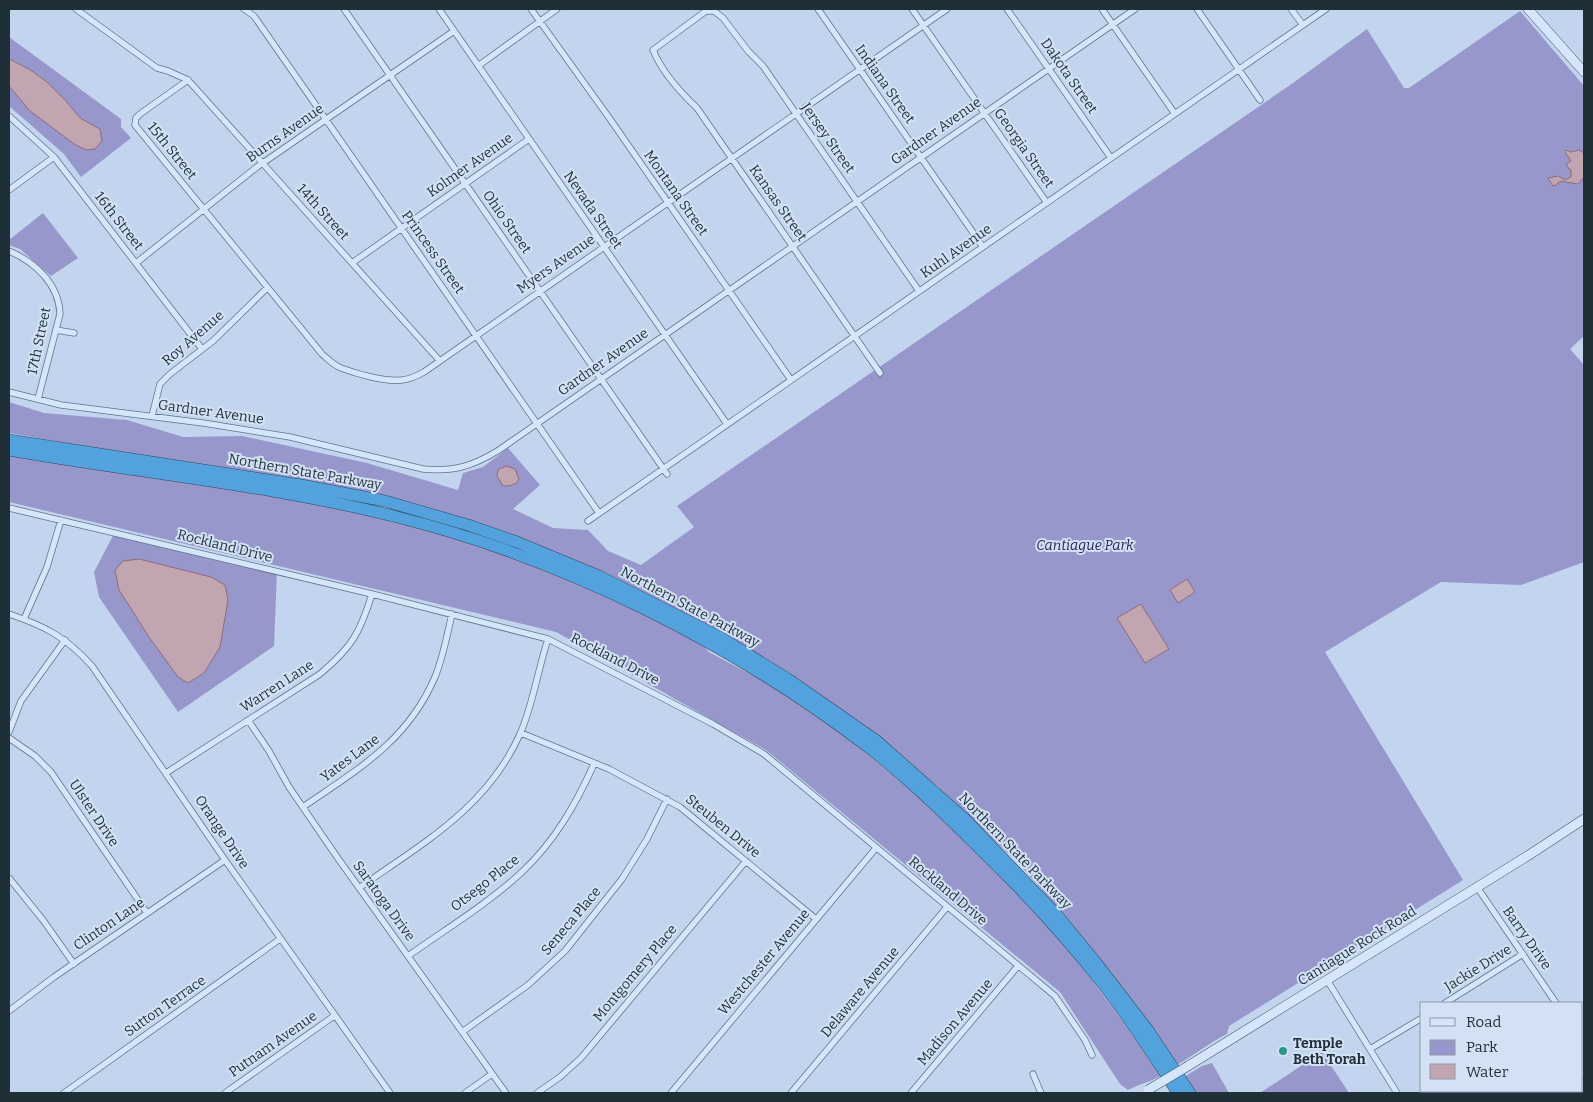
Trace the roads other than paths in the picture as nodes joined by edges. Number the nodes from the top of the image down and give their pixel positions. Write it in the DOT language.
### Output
graph roads {
  1 [pos="76,9"];
  2 [pos="244,9"];
  3 [pos="344,9"];
  4 [pos="439,9"];
  5 [pos="531,9"];
  6 [pos="557,9"];
  7 [pos="818,9"];
  8 [pos="912,9"];
  9 [pos="947,9"];
  10 [pos="1007,9"];
  11 [pos="1102,9"];
  12 [pos="1135,9"];
  13 [pos="1196,9"];
  14 [pos="1291,9"];
  15 [pos="1326,9"];
  16 [pos="1528,9"];
  17 [pos="540,21"];
  18 [pos="1113,24"];
  19 [pos="924,25"];
  20 [pos="1303,25"];
  21 [pos="454,31"];
  22 [pos="653,50"];
  23 [pos="478,66"];
  24 [pos="860,69"];
  25 [pos="1048,69"];
  26 [pos="1239,70"];
  27 [pos="1584,72"];
  28 [pos="390,75"];
  29 [pos="188,80"];
  30 [pos="1260,100"];
  31 [pos="984,113"];
  32 [pos="796,114"];
  33 [pos="1175,114"];
  34 [pos="9,116"];
  35 [pos="326,119"];
  36 [pos="529,139"];
  37 [pos="54,157"];
  38 [pos="921,157"];
  39 [pos="732,158"];
  40 [pos="1111,158"];
  41 [pos="263,163"];
  42 [pos="465,184"];
  43 [pos="9,190"];
  44 [pos="667,202"];
  45 [pos="857,202"];
  46 [pos="1047,203"];
  47 [pos="203,210"];
  48 [pos="401,228"];
  49 [pos="604,246"];
  50 [pos="793,246"];
  51 [pos="983,247"];
  52 [pos="9,251"];
  53 [pos="136,263"];
  54 [pos="352,263"];
  55 [pos="267,288"];
  56 [pos="729,290"];
  57 [pos="540,291"];
  58 [pos="919,291"];
  59 [pos="56,330"];
  60 [pos="74,333"];
  61 [pos="476,335"];
  62 [pos="665,335"];
  63 [pos="855,336"];
  64 [pos="202,349"];
  65 [pos="439,360"];
  66 [pos="880,373"];
  67 [pos="601,379"];
  68 [pos="791,380"];
  69 [pos="9,392"];
  70 [pos="38,399"];
  71 [pos="152,416"];
  72 [pos="537,424"];
  73 [pos="727,424"];
  74 [pos="9,440"];
  75 [pos="9,450"];
  76 [pos="665,471"];
  77 [pos="9,508"];
  78 [pos="599,513"];
  79 [pos="61,520"];
  80 [pos="588,521"];
  81 [pos="372,594"];
  82 [pos="9,614"];
  83 [pos="452,614"];
  84 [pos="24,619"];
  85 [pos="548,639"];
  86 [pos="65,640"];
  87 [pos="758,666"];
  88 [pos="784,682"];
  89 [pos="248,720"];
  90 [pos="9,732"];
  91 [pos="521,733"];
  92 [pos="9,738"];
  93 [pos="594,764"];
  94 [pos="166,773"];
  95 [pos="667,799"];
  96 [pos="303,807"];
  97 [pos="1584,819"];
  98 [pos="876,848"];
  99 [pos="225,860"];
  100 [pos="746,861"];
  101 [pos="9,878"];
  102 [pos="1477,887"];
  103 [pos="359,888"];
  104 [pos="947,907"];
  105 [pos="148,913"];
  106 [pos="816,919"];
  107 [pos="280,939"];
  108 [pos="1523,954"];
  109 [pos="408,956"];
  110 [pos="74,964"];
  111 [pos="1018,966"];
  112 [pos="1327,980"];
  113 [pos="1447,1002"];
  114 [pos="1555,1002"];
  115 [pos="9,1011"];
  116 [pos="334,1016"];
  117 [pos="1420,1019"];
  118 [pos="462,1032"];
  119 [pos="1370,1048"];
  120 [pos="1092,1055"];
  121 [pos="492,1074"];
  122 [pos="1033,1074"];
  123 [pos="1146,1092"];
  124 [pos="64,1093"];
  125 [pos="225,1093"];
  126 [pos="388,1093"];
  127 [pos="465,1093"];
  128 [pos="506,1093"];
  129 [pos="537,1093"];
  130 [pos="671,1093"];
  131 [pos="791,1093"];
  132 [pos="911,1093"];
  133 [pos="1041,1093"];
  134 [pos="1178,1093"];
  135 [pos="1190,1093"];
  136 [pos="1397,1093"];
  1 -- 29 [label="street"];
  2 -- 35 [label="street, Princess Street"];
  3 -- 28 [label="street, Ohio Street"];
  4 -- 21 [label="street, Nevada Street"];
  5 -- 17 [label="street, Montana Street"];
  6 -- 17 [label="street"];
  7 -- 24 [label="street, Indiana Street"];
  8 -- 19 [label="street, Georgia Street"];
  9 -- 19 [label="street, Myers Avenue"];
  10 -- 25 [label="street, Dakota Street"];
  11 -- 18 [label="street"];
  12 -- 18 [label="street, Gardner Avenue"];
  13 -- 26 [label="street"];
  14 -- 20 [label="street"];
  15 -- 20 [label="street, Kuhl Avenue"];
  16 -- 27 [label="main road"];
  17 -- 23 [label="street"];
  17 -- 44 [label="street, Montana Street"];
  18 -- 25 [label="street, Gardner Avenue"];
  18 -- 33 [label="street"];
  19 -- 24 [label="street, Myers Avenue"];
  19 -- 31 [label="street, Georgia Street"];
  20 -- 26 [label="street, Kuhl Avenue"];
  21 -- 23 [label="street, Nevada Street"];
  21 -- 28 [label="street, Burns Avenue"];
  22 -- 32 [label="street, Jersey Street"];
  22 -- 39 [label="street, Kansas Street"];
  23 -- 36 [label="street, Nevada Street"];
  24 -- 32 [label="street, Myers Avenue"];
  24 -- 38 [label="street, Indiana Street"];
  25 -- 31 [label="street, Gardner Avenue"];
  25 -- 40 [label="street, Dakota Street"];
  26 -- 30 [label="street"];
  26 -- 33 [label="street, Kuhl Avenue"];
  28 -- 35 [label="street, Burns Avenue"];
  28 -- 42 [label="street, Ohio Street"];
  29 -- 41 [label="street, 14th Street"];
  29 -- 47 [label="street, 15th Street"];
  31 -- 38 [label="street, Gardner Avenue"];
  31 -- 46 [label="street, Georgia Street"];
  32 -- 39 [label="street, Myers Avenue"];
  32 -- 45 [label="street, Jersey Street"];
  33 -- 40 [label="street, Kuhl Avenue"];
  34 -- 37 [label="street, 16th Street"];
  35 -- 41 [label="street, Burns Avenue"];
  35 -- 48 [label="street, Princess Street"];
  36 -- 42 [label="street, Kolmer Avenue"];
  36 -- 49 [label="street, Nevada Street"];
  37 -- 43 [label="street"];
  37 -- 53 [label="street, 16th Street"];
  38 -- 45 [label="street, Gardner Avenue"];
  38 -- 51 [label="street, Indiana Street"];
  39 -- 44 [label="street, Myers Avenue"];
  39 -- 50 [label="street, Kansas Street"];
  40 -- 46 [label="street, Kuhl Avenue"];
  41 -- 47 [label="street, Burns Avenue"];
  41 -- 54 [label="street, 14th Street"];
  42 -- 48 [label="street, Kolmer Avenue"];
  42 -- 57 [label="street, Ohio Street"];
  44 -- 49 [label="street, Myers Avenue"];
  44 -- 56 [label="street, Montana Street"];
  45 -- 50 [label="street, Gardner Avenue"];
  45 -- 58 [label="street, Jersey Street"];
  46 -- 51 [label="street, Kuhl Avenue"];
  47 -- 53 [label="street, Burns Avenue"];
  47 -- 55 [label="street, Myers Avenue"];
  48 -- 54 [label="street, Kolmer Avenue"];
  48 -- 61 [label="street, Princess Street"];
  49 -- 57 [label="street, Myers Avenue"];
  49 -- 62 [label="street, Nevada Street"];
  50 -- 56 [label="street, Gardner Avenue"];
  50 -- 63 [label="street, Kansas Street"];
  51 -- 58 [label="street, Kuhl Avenue"];
  52 -- 59 [label="street, 17th Street"];
  53 -- 64 [label="street, 16th Street"];
  54 -- 65 [label="street, 14th Street"];
  55 -- 64 [label="street, Roy Avenue"];
  55 -- 65 [label="street, Myers Avenue"];
  56 -- 62 [label="street, Gardner Avenue"];
  56 -- 68 [label="street, Montana Street"];
  57 -- 61 [label="street, Myers Avenue"];
  57 -- 67 [label="street, Ohio Street"];
  58 -- 63 [label="street, Kuhl Avenue"];
  59 -- 60 [label="street"];
  59 -- 70 [label="street, 17th Street"];
  61 -- 65 [label="street, Myers Avenue"];
  61 -- 72 [label="street, Princess Street"];
  62 -- 67 [label="street, Gardner Avenue"];
  62 -- 73 [label="street, Nevada Street"];
  63 -- 66 [label="street, Kansas Street"];
  63 -- 68 [label="street, Kuhl Avenue"];
  64 -- 71 [label="street, Roy Avenue"];
  67 -- 72 [label="street, Gardner Avenue"];
  67 -- 76 [label="street, Ohio Street"];
  68 -- 73 [label="street, Kuhl Avenue"];
  69 -- 70 [label="street, Gardner Avenue"];
  70 -- 71 [label="street, Gardner Avenue"];
  71 -- 72 [label="street, Gardner Avenue"];
  72 -- 78 [label="street, Princess Street"];
  73 -- 76 [label="street, Kuhl Avenue"];
  74 -- 87 [label="highway, Northern State Parkway"];
  75 -- 87 [label="highway, Northern State Parkway"];
  76 -- 78 [label="street, Kuhl Avenue"];
  77 -- 79 [label="street, Rockland Drive"];
  78 -- 80 [label="street, Kuhl Avenue"];
  79 -- 81 [label="street, Rockland Drive"];
  79 -- 84 [label="street"];
  81 -- 83 [label="street, Rockland Drive"];
  81 -- 89 [label="street, Warren Lane"];
  82 -- 84 [label="street, Orange Drive"];
  83 -- 85 [label="street, Rockland Drive"];
  83 -- 96 [label="street, Yates Lane"];
  84 -- 86 [label="street, Orange Drive"];
  85 -- 91 [label="street"];
  85 -- 98 [label="street, Rockland Drive"];
  86 -- 90 [label="street"];
  86 -- 94 [label="street, Orange Drive"];
  87 -- 88 [label="highway, Northern State Parkway"];
  88 -- 134 [label="highway, Northern State Parkway"];
  88 -- 135 [label="highway, Northern State Parkway"];
  89 -- 94 [label="street, Warren Lane"];
  89 -- 96 [label="street, Saratoga Drive"];
  91 -- 93 [label="street, Steuben Drive"];
  91 -- 103 [label="street"];
  92 -- 105 [label="street, Ulster Drive"];
  93 -- 95 [label="street, Steuben Drive"];
  93 -- 109 [label="street, Otsego Place"];
  94 -- 99 [label="street, Orange Drive"];
  95 -- 100 [label="street, Steuben Drive"];
  95 -- 118 [label="street, Seneca Place"];
  96 -- 103 [label="street, Saratoga Drive"];
  97 -- 102 [label="main road, Cantiague Rock Road"];
  98 -- 104 [label="street, Rockland Drive"];
  98 -- 106 [label="street, Westchester Avenue"];
  99 -- 105 [label="street, Clinton Lane"];
  99 -- 107 [label="street, Orange Drive"];
  100 -- 106 [label="street, Steuben Drive"];
  100 -- 129 [label="street, Montgomery Place"];
  101 -- 110 [label="street"];
  102 -- 108 [label="street, Barry Drive"];
  102 -- 112 [label="main road, Cantiague Rock Road"];
  103 -- 109 [label="street, Saratoga Drive"];
  104 -- 111 [label="street, Rockland Drive"];
  104 -- 131 [label="street, Delaware Avenue"];
  105 -- 110 [label="street, Clinton Lane"];
  106 -- 130 [label="street, Westchester Avenue"];
  107 -- 116 [label="street, Orange Drive"];
  107 -- 124 [label="street, Sutton Terrace"];
  108 -- 113 [label="street, Jackie Drive"];
  108 -- 114 [label="street, Barry Drive"];
  109 -- 118 [label="street, Saratoga Drive"];
  110 -- 115 [label="street, Clinton Lane"];
  111 -- 120 [label="street, Rockland Drive"];
  111 -- 132 [label="street, Madison Avenue"];
  112 -- 119 [label="street"];
  112 -- 123 [label="main road, Cantiague Rock Road, bridge"];
  116 -- 125 [label="street, Putnam Avenue"];
  116 -- 126 [label="street, Orange Drive"];
  117 -- 119 [label="street"];
  118 -- 121 [label="street, Saratoga Drive"];
  119 -- 136 [label="street"];
  121 -- 127 [label="street"];
  121 -- 128 [label="street, Saratoga Drive"];
  122 -- 133 [label="street"];
}
